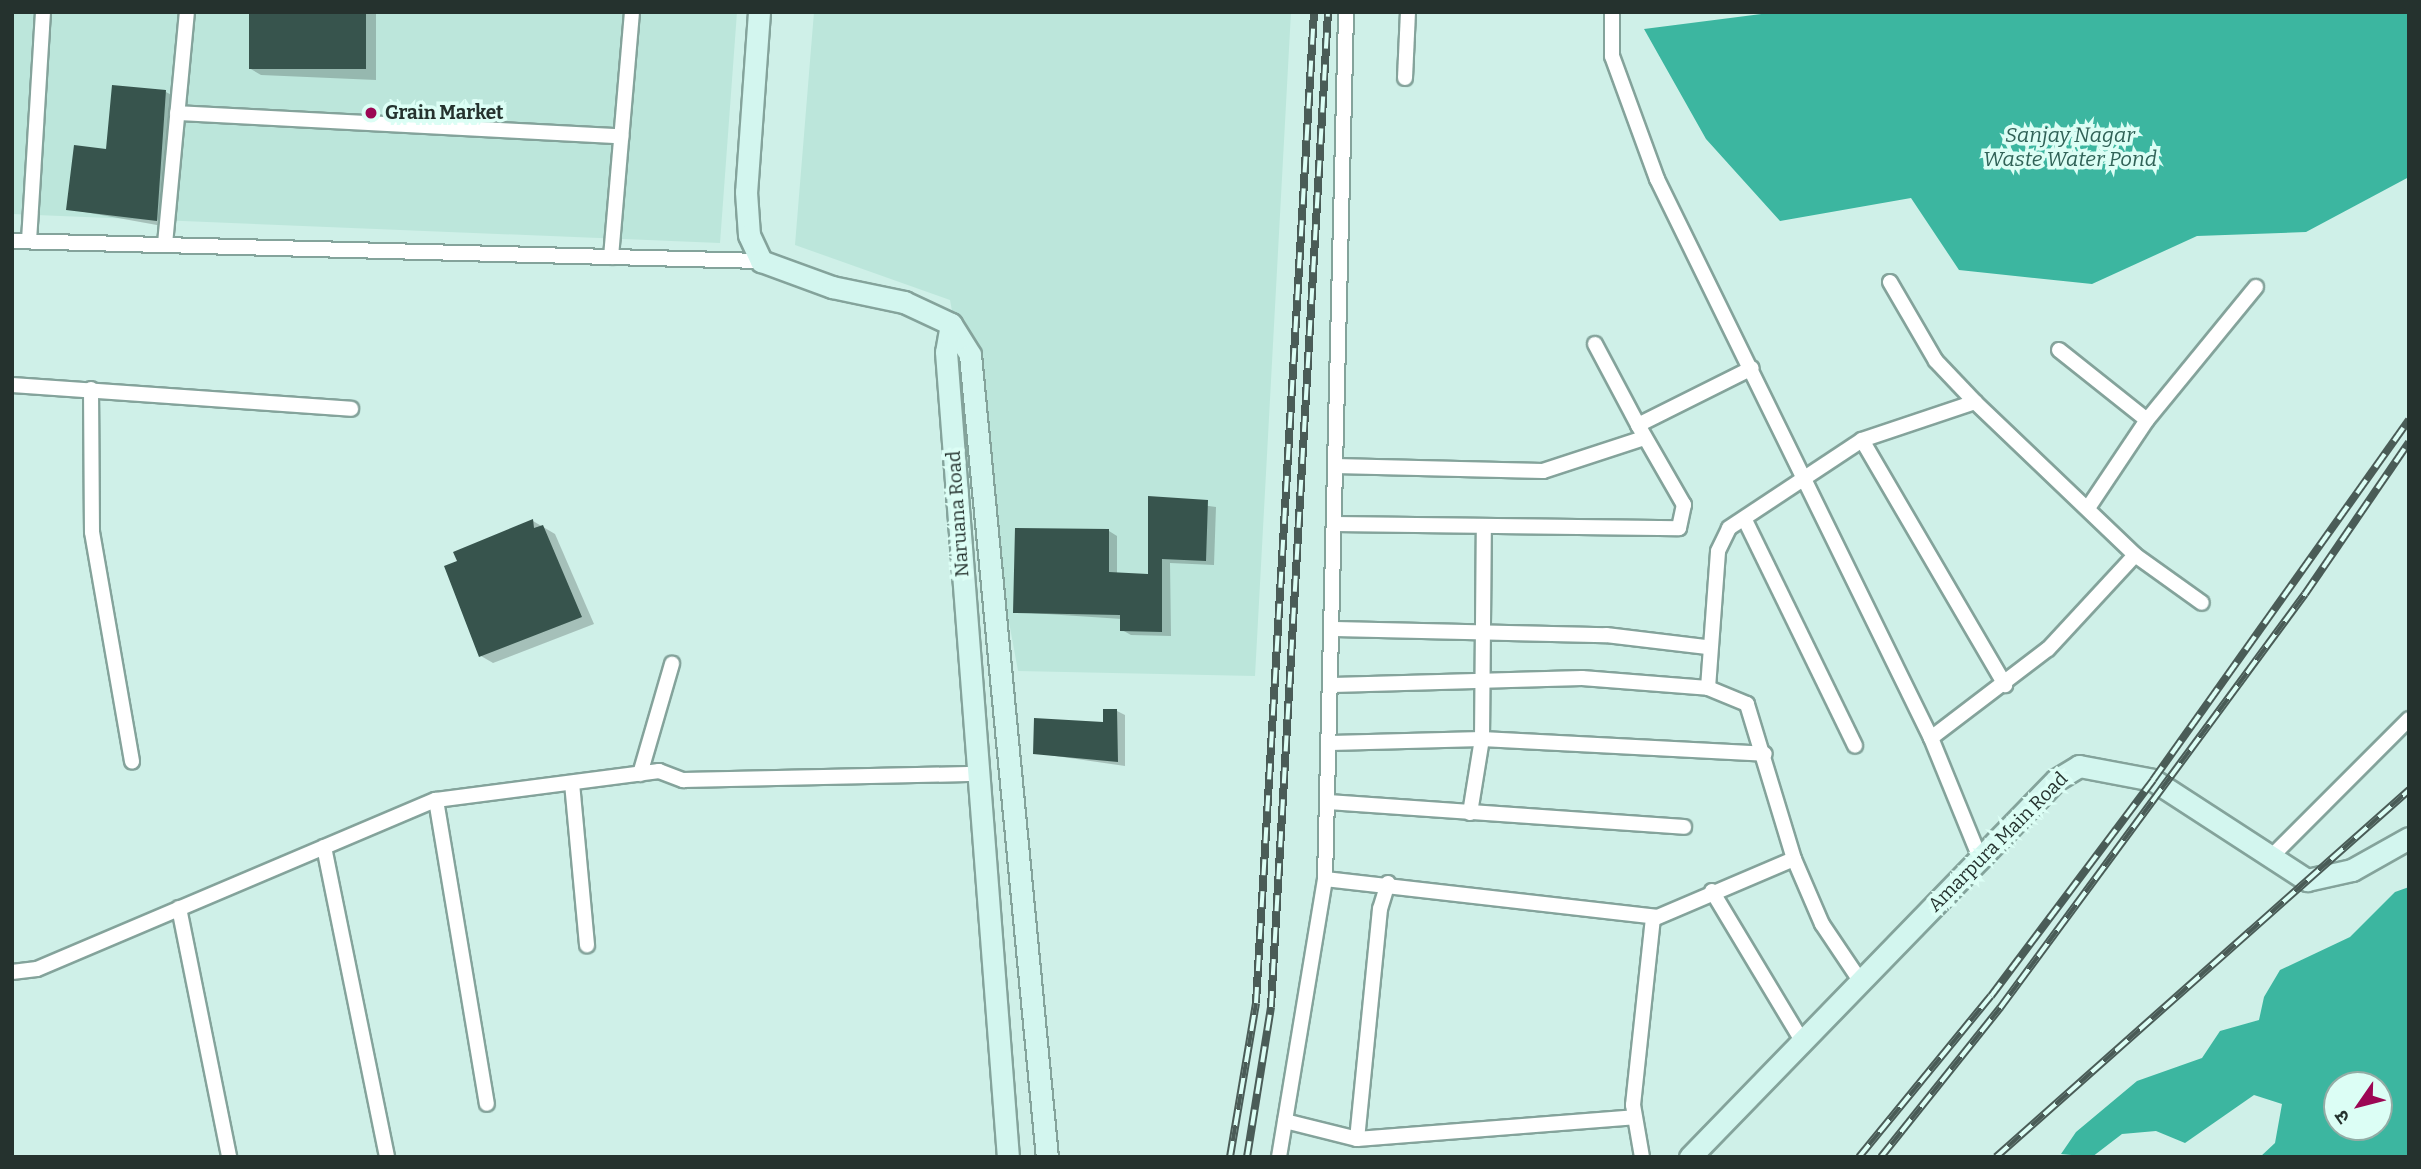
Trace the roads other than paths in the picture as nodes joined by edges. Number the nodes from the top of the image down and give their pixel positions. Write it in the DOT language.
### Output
graph roads {
  1 [pos="43,12"];
  2 [pos="187,12"];
  3 [pos="632,12"];
  4 [pos="759,12"];
  5 [pos="1346,12"];
  6 [pos="1408,12"];
  7 [pos="1612,12"];
  8 [pos="1405,78"];
  9 [pos="177,113"];
  10 [pos="621,136"];
  11 [pos="12,241"];
  12 [pos="29,241"];
  13 [pos="165,244"];
  14 [pos="611,257"];
  15 [pos="761,261"];
  16 [pos="1890,282"];
  17 [pos="2256,287"];
  18 [pos="951,324"];
  19 [pos="1595,344"];
  20 [pos="2059,350"];
  21 [pos="1752,368"];
  22 [pos="12,385"];
  23 [pos="92,389"];
  24 [pos="1975,402"];
  25 [pos="351,409"];
  26 [pos="2147,420"];
  27 [pos="1639,432"];
  28 [pos="1862,440"];
  29 [pos="1335,466"];
  30 [pos="1803,474"];
  31 [pos="2088,508"];
  32 [pos="1745,520"];
  33 [pos="1335,524"];
  34 [pos="1484,530"];
  35 [pos="2135,555"];
  36 [pos="2202,603"];
  37 [pos="1335,629"];
  38 [pos="1486,633"];
  39 [pos="1707,647"];
  40 [pos="673,664"];
  41 [pos="1485,677"];
  42 [pos="1333,685"];
  43 [pos="2006,685"];
  44 [pos="1708,688"];
  45 [pos="2409,719"];
  46 [pos="1931,738"];
  47 [pos="1482,739"];
  48 [pos="1331,743"];
  49 [pos="1855,746"];
  50 [pos="1765,754"];
  51 [pos="132,762"];
  52 [pos="640,774"];
  53 [pos="978,774"];
  54 [pos="572,783"];
  55 [pos="436,800"];
  56 [pos="1328,802"];
  57 [pos="1471,813"];
  58 [pos="1684,827"];
  59 [pos="2409,838"];
  60 [pos="324,846"];
  61 [pos="2272,857"];
  62 [pos="1980,858"];
  63 [pos="1794,859"];
  64 [pos="1325,879"];
  65 [pos="1388,883"];
  66 [pos="1712,891"];
  67 [pos="178,908"];
  68 [pos="1656,917"];
  69 [pos="587,945"];
  70 [pos="12,972"];
  71 [pos="1861,982"];
  72 [pos="1802,1041"];
  73 [pos="487,1104"];
  74 [pos="1634,1117"];
  75 [pos="1285,1121"];
  76 [pos="1357,1139"];
  77 [pos="229,1157"];
  78 [pos="387,1157"];
  79 [pos="1008,1157"];
  80 [pos="1047,1157"];
  81 [pos="1279,1157"];
  82 [pos="1642,1157"];
  83 [pos="1690,1157"];
  1 -- 12 [label="street"];
  2 -- 9 [label="street"];
  3 -- 10 [label="street"];
  4 -- 15 [label="street"];
  5 -- 29 [label="street"];
  6 -- 8 [label="street"];
  7 -- 21 [label="street"];
  9 -- 10 [label="street"];
  9 -- 13 [label="street"];
  10 -- 14 [label="street"];
  11 -- 12 [label="street"];
  12 -- 13 [label="street"];
  13 -- 14 [label="street"];
  14 -- 15 [label="street"];
  15 -- 18 [label="street"];
  16 -- 24 [label="street"];
  17 -- 26 [label="street"];
  18 -- 53 [label="street, Naruana Road"];
  18 -- 80 [label="street"];
  19 -- 27 [label="street"];
  20 -- 26 [label="street"];
  21 -- 27 [label="street"];
  21 -- 30 [label="street"];
  22 -- 23 [label="street"];
  23 -- 25 [label="street"];
  23 -- 51 [label="street"];
  24 -- 28 [label="street"];
  24 -- 31 [label="street"];
  26 -- 31 [label="street"];
  27 -- 29 [label="street"];
  27 -- 34 [label="street"];
  28 -- 30 [label="street"];
  28 -- 43 [label="street"];
  29 -- 33 [label="street"];
  30 -- 32 [label="street"];
  30 -- 46 [label="street"];
  31 -- 35 [label="street"];
  32 -- 39 [label="street"];
  32 -- 49 [label="street"];
  33 -- 34 [label="street"];
  33 -- 37 [label="street"];
  34 -- 38 [label="street"];
  35 -- 36 [label="street"];
  35 -- 43 [label="street"];
  37 -- 38 [label="street"];
  37 -- 42 [label="street"];
  38 -- 39 [label="street"];
  38 -- 41 [label="street"];
  39 -- 44 [label="street"];
  40 -- 52 [label="street"];
  41 -- 42 [label="street"];
  41 -- 44 [label="street"];
  41 -- 47 [label="street"];
  42 -- 48 [label="street"];
  43 -- 46 [label="street"];
  44 -- 50 [label="street"];
  45 -- 61 [label="street"];
  46 -- 62 [label="street"];
  47 -- 48 [label="street"];
  47 -- 50 [label="street"];
  47 -- 57 [label="street"];
  48 -- 56 [label="street"];
  50 -- 63 [label="street"];
  52 -- 53 [label="street"];
  52 -- 54 [label="street"];
  53 -- 79 [label="street, Naruana Road"];
  54 -- 55 [label="street"];
  54 -- 69 [label="street"];
  55 -- 60 [label="street"];
  55 -- 73 [label="street"];
  56 -- 57 [label="street"];
  56 -- 64 [label="street"];
  57 -- 58 [label="street"];
  59 -- 61 [label="street, Amarpura Main Road"];
  60 -- 67 [label="street"];
  60 -- 78 [label="street"];
  61 -- 62 [label="street, Amarpura Main Road"];
  62 -- 71 [label="street, Amarpura Main Road"];
  63 -- 66 [label="street"];
  63 -- 71 [label="street"];
  64 -- 65 [label="street"];
  64 -- 75 [label="street"];
  65 -- 68 [label="street"];
  65 -- 76 [label="street"];
  66 -- 68 [label="street"];
  66 -- 72 [label="street"];
  67 -- 70 [label="street"];
  67 -- 77 [label="street"];
  68 -- 74 [label="street"];
  71 -- 72 [label="street, Amarpura Main Road"];
  72 -- 83 [label="street, Amarpura Main Road"];
  74 -- 76 [label="street"];
  74 -- 82 [label="street"];
  75 -- 76 [label="street"];
  75 -- 81 [label="street"];
}
